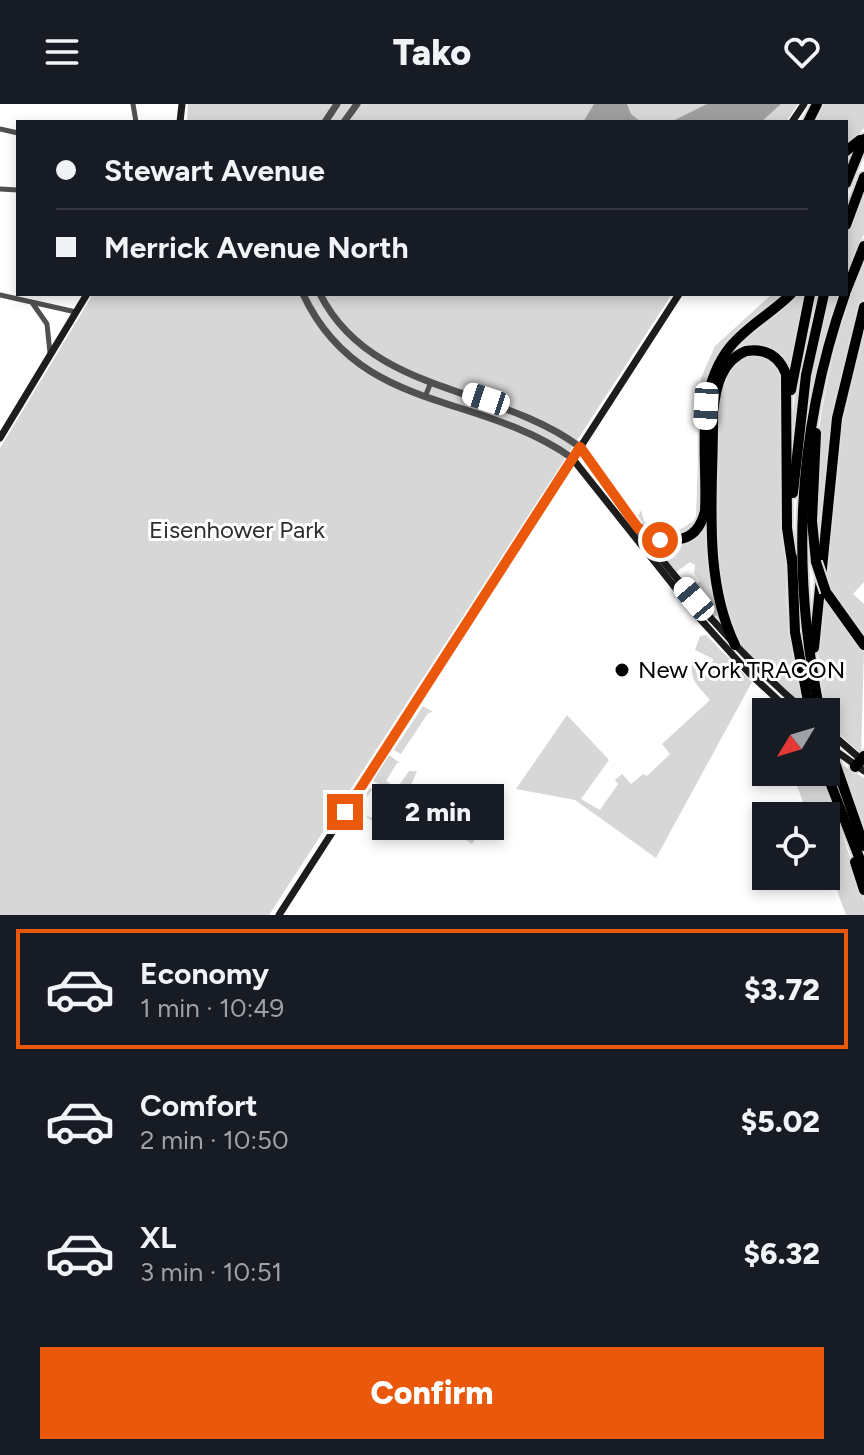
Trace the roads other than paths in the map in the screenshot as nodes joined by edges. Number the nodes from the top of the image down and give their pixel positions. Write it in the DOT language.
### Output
graph roads {
  1 [pos="864,137"];
  2 [pos="848,149"];
  3 [pos="864,177"];
  4 [pos="848,178"];
  5 [pos="848,220"];
  6 [pos="864,246"];
  7 [pos="848,287"];
  8 [pos="0,295"];
  9 [pos="86,296"];
  10 [pos="304,296"];
  11 [pos="321,296"];
  12 [pos="678,296"];
  13 [pos="789,296"];
  14 [pos="810,296"];
  15 [pos="824,296"];
  16 [pos="845,296"];
  17 [pos="23,297"];
  18 [pos="33,303"];
  19 [pos="864,307"];
  20 [pos="76,312"];
  21 [pos="339,325"];
  22 [pos="327,335"];
  23 [pos="47,365"];
  24 [pos="431,382"];
  25 [pos="818,387"];
  26 [pos="425,397"];
  27 [pos="789,406"];
  28 [pos="534,418"];
  29 [pos="548,426"];
  30 [pos="528,432"];
  31 [pos="0,438"];
  32 [pos="543,440"];
  33 [pos="580,447"];
  34 [pos="572,458"];
  35 [pos="638,528"];
  36 [pos="650,544"];
  37 [pos="647,556"];
  38 [pos="792,562"];
  39 [pos="661,573"];
  40 [pos="674,575"];
  41 [pos="706,622"];
  42 [pos="735,645"];
  43 [pos="864,645"];
  44 [pos="813,678"];
  45 [pos="778,698"];
  46 [pos="792,698"];
  47 [pos="804,698"];
  48 [pos="817,698"];
  49 [pos="840,746"];
  50 [pos="840,753"];
  51 [pos="862,763"];
  52 [pos="840,775"];
  53 [pos="831,786"];
  54 [pos="851,840"];
  55 [pos="864,846"];
  56 [pos="864,870"];
  57 [pos="864,890"];
  58 [pos="279,915"];
  1 -- 2 [label="highway"];
  1 -- 4 [label="highway"];
  3 -- 5 [label="highway"];
  6 -- 7 [label="highway"];
  8 -- 17 [label="street"];
  9 -- 20 [label="main road"];
  10 -- 22 [label="street"];
  11 -- 21 [label="street"];
  12 -- 33 [label="main road"];
  13 -- 35 [label="highway"];
  14 -- 27 [label="highway"];
  15 -- 38 [label="highway"];
  16 -- 25 [label="highway"];
  17 -- 18 [label="street"];
  18 -- 20 [label="street"];
  18 -- 23 [label="street"];
  19 -- 44 [label="highway"];
  20 -- 23 [label="main road"];
  21 -- 22 [label="street"];
  21 -- 24 [label="street"];
  22 -- 26 [label="street"];
  23 -- 31 [label="main road"];
  24 -- 26 [label="street"];
  24 -- 28 [label="street"];
  25 -- 43 [label="highway, bridge"];
  25 -- 44 [label="highway"];
  26 -- 30 [label="street"];
  27 -- 38 [label="highway"];
  27 -- 42 [label="highway"];
  28 -- 29 [label="street"];
  28 -- 30 [label="street"];
  29 -- 32 [label="street"];
  29 -- 33 [label="street"];
  30 -- 32 [label="street"];
  32 -- 34 [label="street"];
  33 -- 34 [label="main road"];
  33 -- 35 [label="main road"];
  34 -- 37 [label="main road"];
  34 -- 58 [label="main road"];
  35 -- 36 [label="main road"];
  36 -- 37 [label="main road"];
  36 -- 40 [label="main road"];
  37 -- 39 [label="main road"];
  38 -- 47 [label="highway"];
  39 -- 40 [label="main road"];
  39 -- 41 [label="main road"];
  40 -- 41 [label="main road"];
  41 -- 42 [label="main road"];
  41 -- 45 [label="main road"];
  42 -- 46 [label="main road"];
  44 -- 48 [label="highway"];
  49 -- 51 [label="main road"];
  50 -- 51 [label="main road, bridge"];
  52 -- 55 [label="highway"];
  53 -- 54 [label="highway"];
  54 -- 56 [label="highway"];
  54 -- 57 [label="highway"];
}
